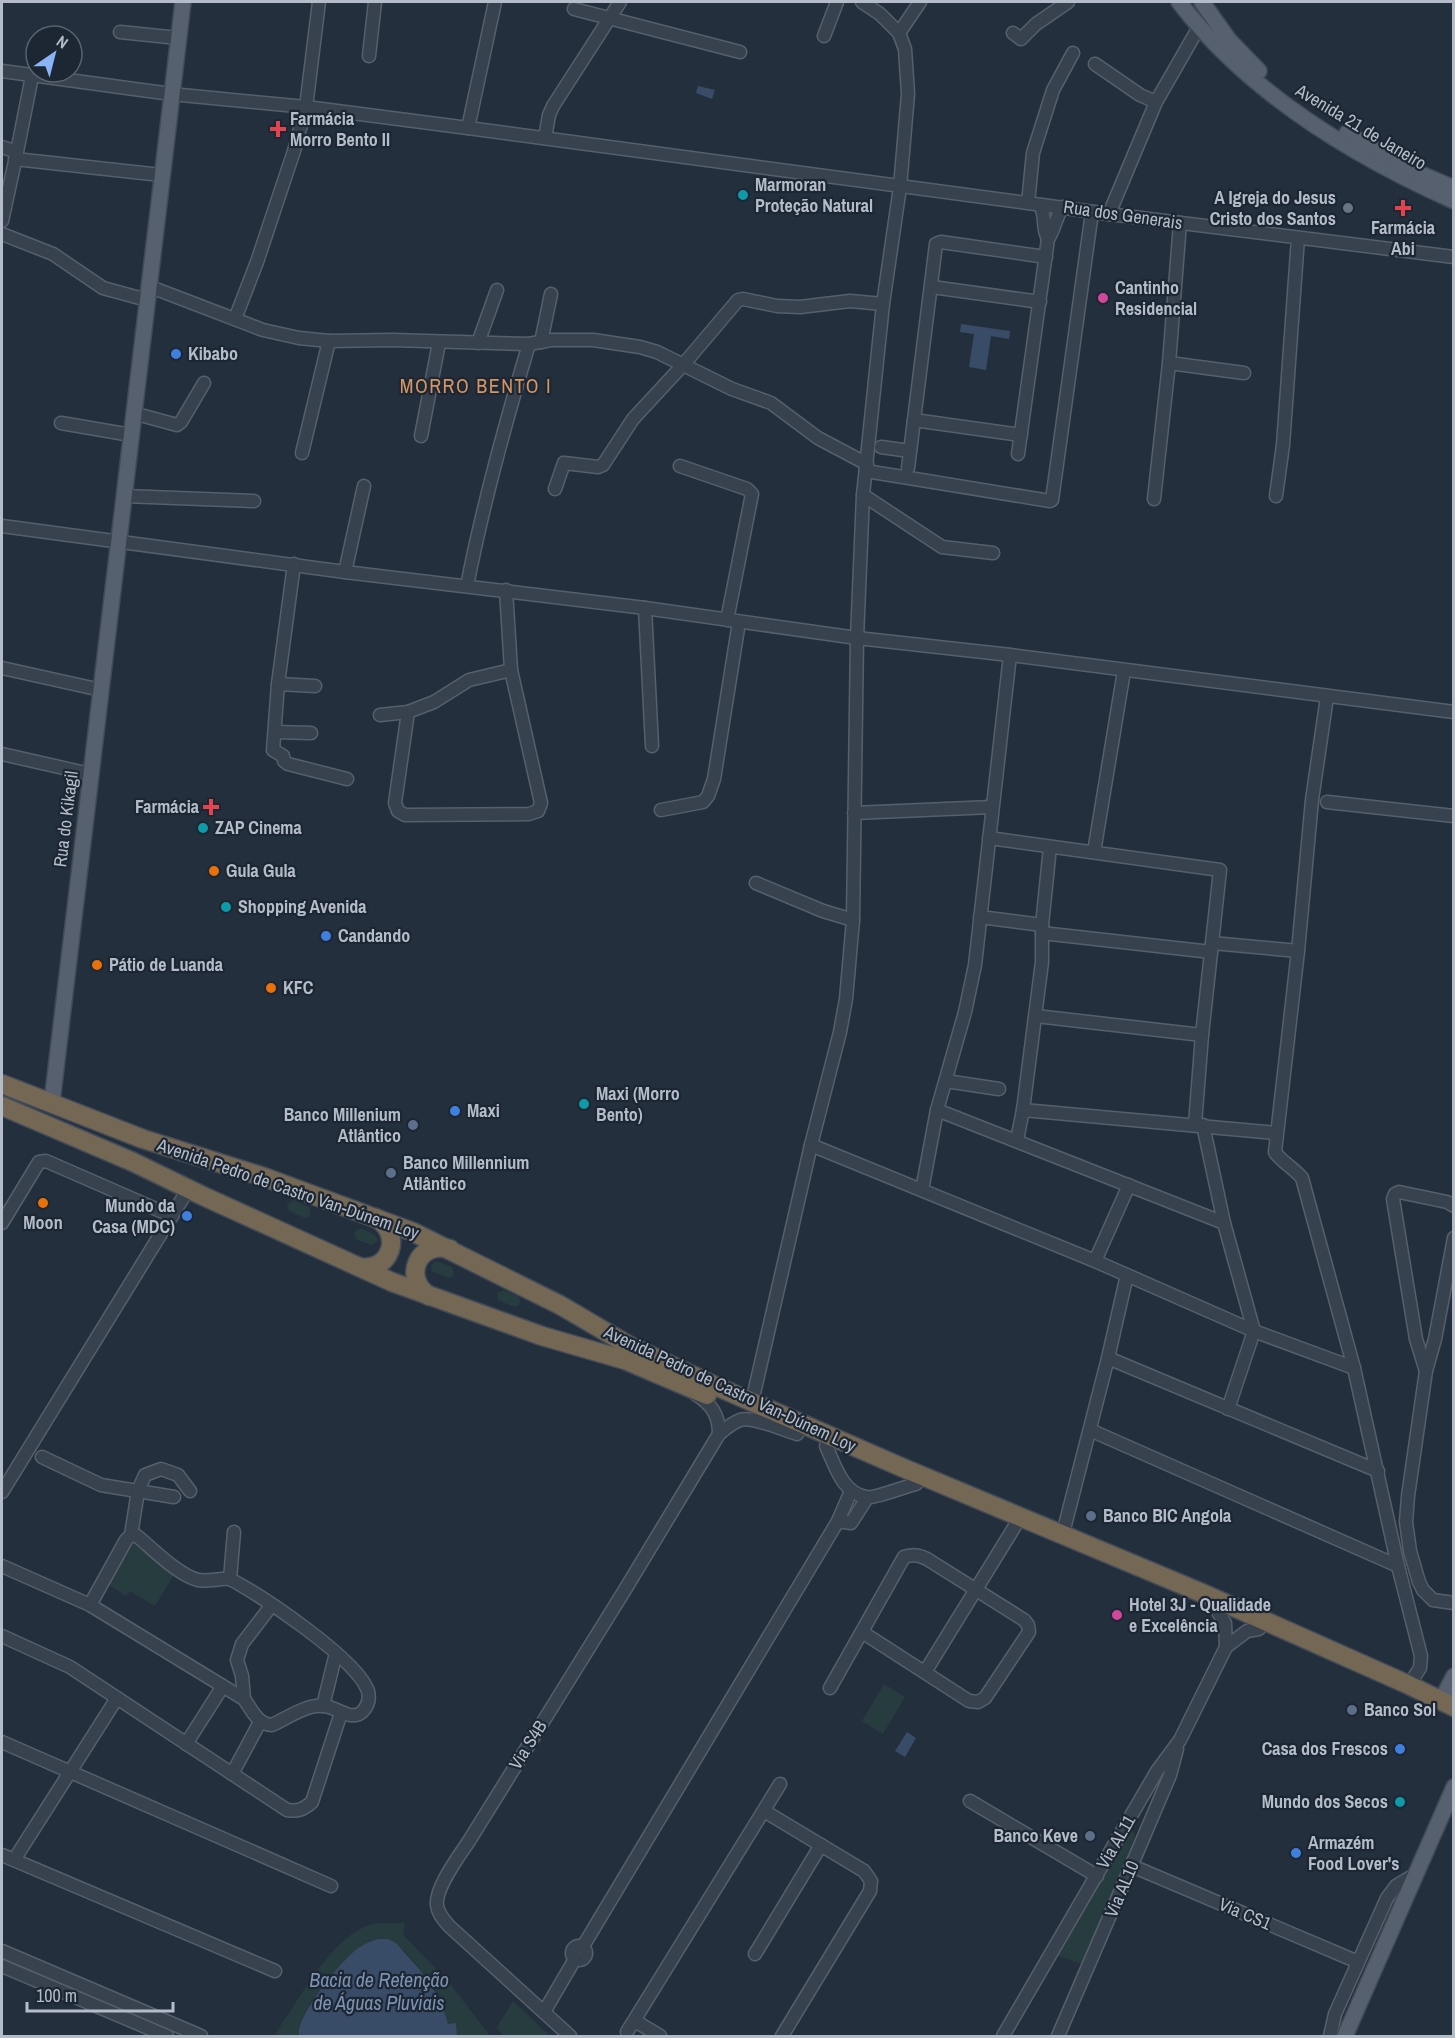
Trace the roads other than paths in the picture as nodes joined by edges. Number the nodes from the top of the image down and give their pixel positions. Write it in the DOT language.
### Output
graph roads {
  1 [pos="183,2"];
  2 [pos="319,2"];
  3 [pos="375,2"];
  4 [pos="495,2"];
  5 [pos="620,2"];
  6 [pos="837,2"];
  7 [pos="862,2"];
  8 [pos="920,2"];
  9 [pos="1068,2"];
  10 [pos="1179,2"];
  11 [pos="1202,2"];
  12 [pos="574,9"];
  13 [pos="608,18"];
  14 [pos="1199,27"];
  15 [pos="120,32"];
  16 [pos="899,33"];
  17 [pos="1013,33"];
  18 [pos="824,36"];
  19 [pos="178,38"];
  20 [pos="740,52"];
  21 [pos="1073,53"];
  22 [pos="369,56"];
  23 [pos="1095,64"];
  24 [pos="2,71"];
  25 [pos="24,75"];
  26 [pos="84,82"];
  27 [pos="30,84"];
  28 [pos="171,93"];
  29 [pos="1156,102"];
  30 [pos="306,107"];
  31 [pos="468,128"];
  32 [pos="545,138"];
  33 [pos="2,147"];
  34 [pos="16,155"];
  35 [pos="161,175"];
  36 [pos="900,187"];
  37 [pos="1454,188"];
  38 [pos="1454,201"];
  39 [pos="1034,204"];
  40 [pos="1063,207"];
  41 [pos="1092,212"];
  42 [pos="1109,214"];
  43 [pos="2,221"];
  44 [pos="1180,223"];
  45 [pos="1048,233"];
  46 [pos="2,234"];
  47 [pos="1298,238"];
  48 [pos="1046,257"];
  49 [pos="1454,257"];
  50 [pos="932,286"];
  51 [pos="496,290"];
  52 [pos="147,293"];
  53 [pos="551,294"];
  54 [pos="1040,302"];
  55 [pos="883,304"];
  56 [pos="235,319"];
  57 [pos="330,341"];
  58 [pos="439,343"];
  59 [pos="478,343"];
  60 [pos="535,343"];
  61 [pos="1169,363"];
  62 [pos="683,365"];
  63 [pos="1244,373"];
  64 [pos="204,383"];
  65 [pos="133,413"];
  66 [pos="915,420"];
  67 [pos="61,423"];
  68 [pos="131,435"];
  69 [pos="1021,435"];
  70 [pos="421,436"];
  71 [pos="881,447"];
  72 [pos="910,451"];
  73 [pos="302,453"];
  74 [pos="1018,454"];
  75 [pos="680,466"];
  76 [pos="867,468"];
  77 [pos="908,468"];
  78 [pos="364,486"];
  79 [pos="555,489"];
  80 [pos="124,495"];
  81 [pos="863,495"];
  82 [pos="1276,496"];
  83 [pos="1154,500"];
  84 [pos="254,501"];
  85 [pos="2,526"];
  86 [pos="118,541"];
  87 [pos="993,553"];
  88 [pos="294,564"];
  89 [pos="345,572"];
  90 [pos="467,586"];
  91 [pos="506,590"];
  92 [pos="645,608"];
  93 [pos="733,621"];
  94 [pos="857,638"];
  95 [pos="1010,655"];
  96 [pos="2,668"];
  97 [pos="511,670"];
  98 [pos="1124,670"];
  99 [pos="278,684"];
  100 [pos="315,686"];
  101 [pos="101,690"];
  102 [pos="1327,697"];
  103 [pos="408,712"];
  104 [pos="1454,712"];
  105 [pos="380,715"];
  106 [pos="275,732"];
  107 [pos="311,733"];
  108 [pos="651,746"];
  109 [pos="2,754"];
  110 [pos="90,774"];
  111 [pos="347,779"];
  112 [pos="1327,802"];
  113 [pos="1454,803"];
  114 [pos="992,807"];
  115 [pos="661,810"];
  116 [pos="854,813"];
  117 [pos="1453,816"];
  118 [pos="989,838"];
  119 [pos="1050,847"];
  120 [pos="1094,852"];
  121 [pos="756,882"];
  122 [pos="980,917"];
  123 [pos="853,920"];
  124 [pos="1042,929"];
  125 [pos="1212,948"];
  126 [pos="1298,951"];
  127 [pos="1036,1016"];
  128 [pos="1202,1035"];
  129 [pos="945,1082"];
  130 [pos="2,1084"];
  131 [pos="999,1089"];
  132 [pos="52,1102"];
  133 [pos="2,1106"];
  134 [pos="937,1110"];
  135 [pos="1023,1110"];
  136 [pos="1199,1124"];
  137 [pos="1276,1132"];
  138 [pos="1017,1140"];
  139 [pos="811,1145"];
  140 [pos="1129,1185"];
  141 [pos="189,1188"];
  142 [pos="922,1190"];
  143 [pos="1454,1206"];
  144 [pos="172,1216"];
  145 [pos="376,1218"];
  146 [pos="2,1223"];
  147 [pos="1224,1223"];
  148 [pos="1454,1238"];
  149 [pos="451,1249"];
  150 [pos="1095,1261"];
  151 [pos="357,1266"];
  152 [pos="1127,1275"];
  153 [pos="432,1297"];
  154 [pos="1254,1331"];
  155 [pos="1416,1339"];
  156 [pos="1436,1339"];
  157 [pos="1108,1358"];
  158 [pos="1354,1368"];
  159 [pos="1426,1371"];
  160 [pos="672,1380"];
  161 [pos="752,1402"];
  162 [pos="1228,1409"];
  163 [pos="1090,1430"];
  164 [pos="719,1434"];
  165 [pos="797,1434"];
  166 [pos="826,1446"];
  167 [pos="42,1457"];
  168 [pos="1378,1471"];
  169 [pos="916,1484"];
  170 [pos="138,1491"];
  171 [pos="190,1491"];
  172 [pos="851,1491"];
  173 [pos="2,1492"];
  174 [pos="174,1497"];
  175 [pos="867,1498"];
  176 [pos="838,1521"];
  177 [pos="1015,1526"];
  178 [pos="234,1532"];
  179 [pos="1063,1533"];
  180 [pos="131,1535"];
  181 [pos="2,1566"];
  182 [pos="1398,1566"];
  183 [pos="230,1579"];
  184 [pos="977,1590"];
  185 [pos="1454,1603"];
  186 [pos="90,1605"];
  187 [pos="271,1606"];
  188 [pos="1218,1612"];
  189 [pos="1259,1629"];
  190 [pos="862,1632"];
  191 [pos="2,1636"];
  192 [pos="1226,1647"];
  193 [pos="336,1653"];
  194 [pos="925,1672"];
  195 [pos="1454,1676"];
  196 [pos="1409,1685"];
  197 [pos="223,1686"];
  198 [pos="830,1688"];
  199 [pos="117,1698"];
  200 [pos="244,1699"];
  201 [pos="1447,1704"];
  202 [pos="323,1706"];
  203 [pos="341,1713"];
  204 [pos="1454,1719"];
  205 [pos="260,1722"];
  206 [pos="1180,1740"];
  207 [pos="2,1742"];
  208 [pos="186,1744"];
  209 [pos="71,1771"];
  210 [pos="232,1774"];
  211 [pos="780,1784"];
  212 [pos="1454,1787"];
  213 [pos="970,1801"];
  214 [pos="764,1811"];
  215 [pos="1124,1829"];
  216 [pos="1142,1841"];
  217 [pos="820,1845"];
  218 [pos="2,1855"];
  219 [pos="14,1860"];
  220 [pos="1132,1866"];
  221 [pos="1417,1872"];
  222 [pos="1097,1876"];
  223 [pos="331,1886"];
  224 [pos="2,1951"];
  225 [pos="755,1954"];
  226 [pos="1358,1962"];
  227 [pos="2,1965"];
  228 [pos="275,1971"];
  229 [pos="544,2012"];
  230 [pos="635,2020"];
  231 [pos="627,2032"];
  232 [pos="567,2034"];
  233 [pos="167,2037"];
  234 [pos="201,2037"];
  235 [pos="660,2037"];
  236 [pos="782,2037"];
  237 [pos="1003,2037"];
  238 [pos="1058,2037"];
  239 [pos="1330,2037"];
  240 [pos="1345,2037"];
  1 -- 19 [label="main road, Rua do Kikagil"];
  2 -- 30 [label="street"];
  3 -- 22 [label="street"];
  4 -- 31 [label="street"];
  5 -- 13 [label="street"];
  6 -- 18 [label="street"];
  7 -- 16 [label="street"];
  8 -- 16 [label="street"];
  9 -- 17 [label="street"];
  10 -- 14 [label="main road, Avenida 21 de Janeiro"];
  11 -- 37 [label="main road, Avenida 21 de Janeiro"];
  12 -- 13 [label="street"];
  13 -- 20 [label="street"];
  13 -- 32 [label="street"];
  14 -- 29 [label="street"];
  14 -- 38 [label="main road, Avenida 21 de Janeiro"];
  15 -- 19 [label="street"];
  16 -- 36 [label="street"];
  19 -- 28 [label="main road, Rua do Kikagil"];
  21 -- 39 [label="street"];
  23 -- 29 [label="street"];
  24 -- 25 [label="street, Rua dos Generais"];
  26 -- 28 [label="street, Rua dos Generais"];
  27 -- 34 [label="street"];
  28 -- 30 [label="street, Rua dos Generais"];
  28 -- 35 [label="main road, Rua do Kikagil"];
  29 -- 42 [label="street"];
  30 -- 31 [label="street, Rua dos Generais"];
  30 -- 56 [label="street"];
  31 -- 32 [label="street, Rua dos Generais"];
  32 -- 36 [label="street, Rua dos Generais"];
  33 -- 34 [label="street"];
  34 -- 35 [label="street"];
  34 -- 43 [label="street"];
  35 -- 52 [label="main road, Rua do Kikagil"];
  36 -- 39 [label="street, Rua dos Generais"];
  36 -- 55 [label="street"];
  39 -- 40 [label="street, Rua dos Generais"];
  39 -- 45 [label="street"];
  40 -- 41 [label="street, Rua dos Generais"];
  40 -- 45 [label="street"];
  41 -- 42 [label="street, Rua dos Generais"];
  41 -- 76 [label="street"];
  42 -- 44 [label="street, Rua dos Generais"];
  44 -- 47 [label="street, Rua dos Generais"];
  44 -- 61 [label="street"];
  45 -- 48 [label="street"];
  46 -- 52 [label="street"];
  47 -- 49 [label="street, Rua dos Generais"];
  47 -- 82 [label="street"];
  48 -- 50 [label="street"];
  48 -- 54 [label="street"];
  50 -- 54 [label="street"];
  50 -- 66 [label="street"];
  51 -- 59 [label="street"];
  52 -- 56 [label="street"];
  52 -- 65 [label="main road, Rua do Kikagil"];
  53 -- 60 [label="street"];
  54 -- 69 [label="street"];
  55 -- 62 [label="street"];
  55 -- 76 [label="street"];
  56 -- 57 [label="street"];
  57 -- 58 [label="street"];
  57 -- 73 [label="street"];
  58 -- 59 [label="street"];
  58 -- 70 [label="street"];
  59 -- 60 [label="street"];
  60 -- 62 [label="street"];
  60 -- 90 [label="street"];
  61 -- 63 [label="street"];
  61 -- 83 [label="street"];
  62 -- 76 [label="street"];
  62 -- 79 [label="street"];
  64 -- 65 [label="street"];
  65 -- 68 [label="main road, Rua do Kikagil"];
  66 -- 69 [label="street"];
  66 -- 72 [label="street"];
  67 -- 68 [label="street"];
  68 -- 80 [label="main road, Rua do Kikagil"];
  69 -- 74 [label="street"];
  71 -- 72 [label="street"];
  72 -- 77 [label="street"];
  75 -- 93 [label="street"];
  76 -- 81 [label="street"];
  78 -- 89 [label="street"];
  80 -- 84 [label="street"];
  80 -- 86 [label="main road, Rua do Kikagil"];
  81 -- 87 [label="street"];
  81 -- 94 [label="street"];
  85 -- 86 [label="street"];
  86 -- 88 [label="street"];
  86 -- 101 [label="main road, Rua do Kikagil"];
  88 -- 89 [label="street"];
  88 -- 99 [label="street"];
  89 -- 90 [label="street"];
  90 -- 91 [label="street"];
  91 -- 92 [label="street"];
  91 -- 97 [label="street"];
  92 -- 93 [label="street"];
  92 -- 108 [label="street"];
  93 -- 94 [label="street"];
  93 -- 115 [label="street"];
  94 -- 95 [label="street"];
  94 -- 116 [label="street"];
  95 -- 98 [label="street"];
  95 -- 114 [label="street"];
  96 -- 101 [label="street"];
  97 -- 103 [label="street"];
  97 -- 103 [label="street"];
  98 -- 102 [label="street"];
  98 -- 120 [label="street"];
  99 -- 100 [label="street"];
  99 -- 106 [label="street"];
  101 -- 110 [label="main road, Rua do Kikagil"];
  102 -- 104 [label="street"];
  102 -- 126 [label="street"];
  103 -- 105 [label="street"];
  106 -- 107 [label="street"];
  106 -- 111 [label="street"];
  109 -- 110 [label="street"];
  110 -- 132 [label="main road, Rua do Kikagil"];
  112 -- 117 [label="street"];
  113 -- 117 [label="street"];
  114 -- 116 [label="street"];
  114 -- 118 [label="street"];
  116 -- 123 [label="street"];
  118 -- 119 [label="street"];
  118 -- 122 [label="street"];
  119 -- 120 [label="street"];
  119 -- 124 [label="street"];
  120 -- 125 [label="street"];
  121 -- 123 [label="street"];
  122 -- 124 [label="street"];
  122 -- 129 [label="street"];
  123 -- 139 [label="street"];
  124 -- 125 [label="street"];
  124 -- 127 [label="street"];
  125 -- 126 [label="street"];
  125 -- 128 [label="street"];
  126 -- 137 [label="street"];
  127 -- 128 [label="street"];
  127 -- 135 [label="street"];
  128 -- 136 [label="street"];
  129 -- 131 [label="street"];
  129 -- 134 [label="street"];
  130 -- 132 [label="highway, Avenida Pedro de Castro Van-Dúnem Loy"];
  132 -- 145 [label="highway, Avenida Pedro de Castro Van-Dúnem Loy"];
  133 -- 141 [label="highway, Avenida Pedro de Castro Van-Dúnem Loy"];
  134 -- 138 [label="street"];
  134 -- 142 [label="street"];
  135 -- 136 [label="street"];
  135 -- 138 [label="street"];
  136 -- 137 [label="street"];
  136 -- 147 [label="street"];
  137 -- 158 [label="street"];
  138 -- 140 [label="street"];
  139 -- 142 [label="street"];
  139 -- 161 [label="street"];
  140 -- 147 [label="street"];
  140 -- 150 [label="street"];
  141 -- 144 [label="street"];
  141 -- 151 [label="highway, Avenida Pedro de Castro Van-Dúnem Loy"];
  142 -- 150 [label="street"];
  143 -- 155 [label="street"];
  144 -- 146 [label="street"];
  144 -- 173 [label="street"];
  145 -- 149 [label="highway, Avenida Pedro de Castro Van-Dúnem Loy"];
  145 -- 151 [label="highway"];
  147 -- 154 [label="street"];
  148 -- 156 [label="street"];
  149 -- 153 [label="highway"];
  149 -- 161 [label="highway, Avenida Pedro de Castro Van-Dúnem Loy"];
  150 -- 152 [label="street"];
  151 -- 153 [label="highway, Avenida Pedro de Castro Van-Dúnem Loy"];
  152 -- 154 [label="street"];
  152 -- 157 [label="street"];
  153 -- 160 [label="highway, Avenida Pedro de Castro Van-Dúnem Loy"];
  154 -- 158 [label="street"];
  154 -- 162 [label="street"];
  155 -- 156 [label="street"];
  155 -- 159 [label="street"];
  156 -- 159 [label="street"];
  157 -- 162 [label="street"];
  157 -- 163 [label="street"];
  158 -- 168 [label="street"];
  159 -- 185 [label="street"];
  160 -- 164 [label="street"];
  160 -- 165 [label="highway, Avenida Pedro de Castro Van-Dúnem Loy"];
  161 -- 179 [label="highway, Avenida Pedro de Castro Van-Dúnem Loy"];
  162 -- 168 [label="street"];
  163 -- 179 [label="street"];
  163 -- 182 [label="street"];
  164 -- 165 [label="street"];
  164 -- 229 [label="street, Via S4B"];
  165 -- 166 [label="highway, Avenida Pedro de Castro Van-Dúnem Loy"];
  166 -- 169 [label="highway, Avenida Pedro de Castro Van-Dúnem Loy"];
  166 -- 172 [label="street"];
  167 -- 170 [label="street"];
  168 -- 182 [label="street"];
  169 -- 175 [label="street"];
  169 -- 177 [label="highway, Avenida Pedro de Castro Van-Dúnem Loy"];
  170 -- 171 [label="street"];
  170 -- 174 [label="street"];
  170 -- 180 [label="street"];
  172 -- 175 [label="street"];
  172 -- 176 [label="street"];
  175 -- 176 [label="street"];
  176 -- 229 [label="street"];
  177 -- 184 [label="street"];
  177 -- 188 [label="highway, Avenida Pedro de Castro Van-Dúnem Loy"];
  178 -- 183 [label="street"];
  179 -- 196 [label="highway, Avenida Pedro de Castro Van-Dúnem Loy"];
  180 -- 183 [label="street"];
  180 -- 186 [label="street"];
  181 -- 186 [label="street"];
  182 -- 196 [label="street"];
  183 -- 187 [label="street"];
  184 -- 190 [label="street"];
  184 -- 194 [label="street"];
  184 -- 194 [label="street"];
  186 -- 197 [label="street"];
  187 -- 193 [label="street"];
  187 -- 200 [label="street"];
  188 -- 189 [label="highway, Avenida Pedro de Castro Van-Dúnem Loy"];
  188 -- 192 [label="street"];
  189 -- 192 [label="street, Via AL11"];
  189 -- 204 [label="highway, Avenida Pedro de Castro Van-Dúnem Loy"];
  190 -- 194 [label="street"];
  190 -- 198 [label="street"];
  191 -- 199 [label="street"];
  192 -- 206 [label="street, Via AL11"];
  193 -- 202 [label="street"];
  193 -- 203 [label="street"];
  195 -- 201 [label="main road"];
  196 -- 201 [label="highway, Avenida Pedro de Castro Van-Dúnem Loy"];
  197 -- 200 [label="street"];
  197 -- 208 [label="street"];
  199 -- 208 [label="street"];
  199 -- 209 [label="street"];
  200 -- 205 [label="street"];
  202 -- 203 [label="street"];
  202 -- 205 [label="street"];
  203 -- 210 [label="street"];
  205 -- 210 [label="street"];
  206 -- 215 [label="street, Via AL11"];
  206 -- 216 [label="street, Via AL10"];
  207 -- 209 [label="street"];
  208 -- 210 [label="street"];
  209 -- 219 [label="street"];
  209 -- 223 [label="street"];
  211 -- 214 [label="street"];
  212 -- 221 [label="main road"];
  213 -- 222 [label="street"];
  214 -- 217 [label="street"];
  214 -- 230 [label="street"];
  215 -- 216 [label="street"];
  215 -- 222 [label="street, Via AL11"];
  216 -- 220 [label="street, Via AL10"];
  217 -- 225 [label="street"];
  217 -- 236 [label="street"];
  218 -- 219 [label="street"];
  219 -- 228 [label="street"];
  220 -- 226 [label="street, Via CS1"];
  220 -- 238 [label="street, Via AL10"];
  221 -- 226 [label="street"];
  221 -- 240 [label="main road"];
  222 -- 237 [label="street, Via AL11"];
  224 -- 234 [label="street"];
  226 -- 239 [label="street"];
  227 -- 233 [label="street"];
  229 -- 232 [label="street, Via S4B"];
  230 -- 231 [label="street"];
  230 -- 235 [label="street"];
}
